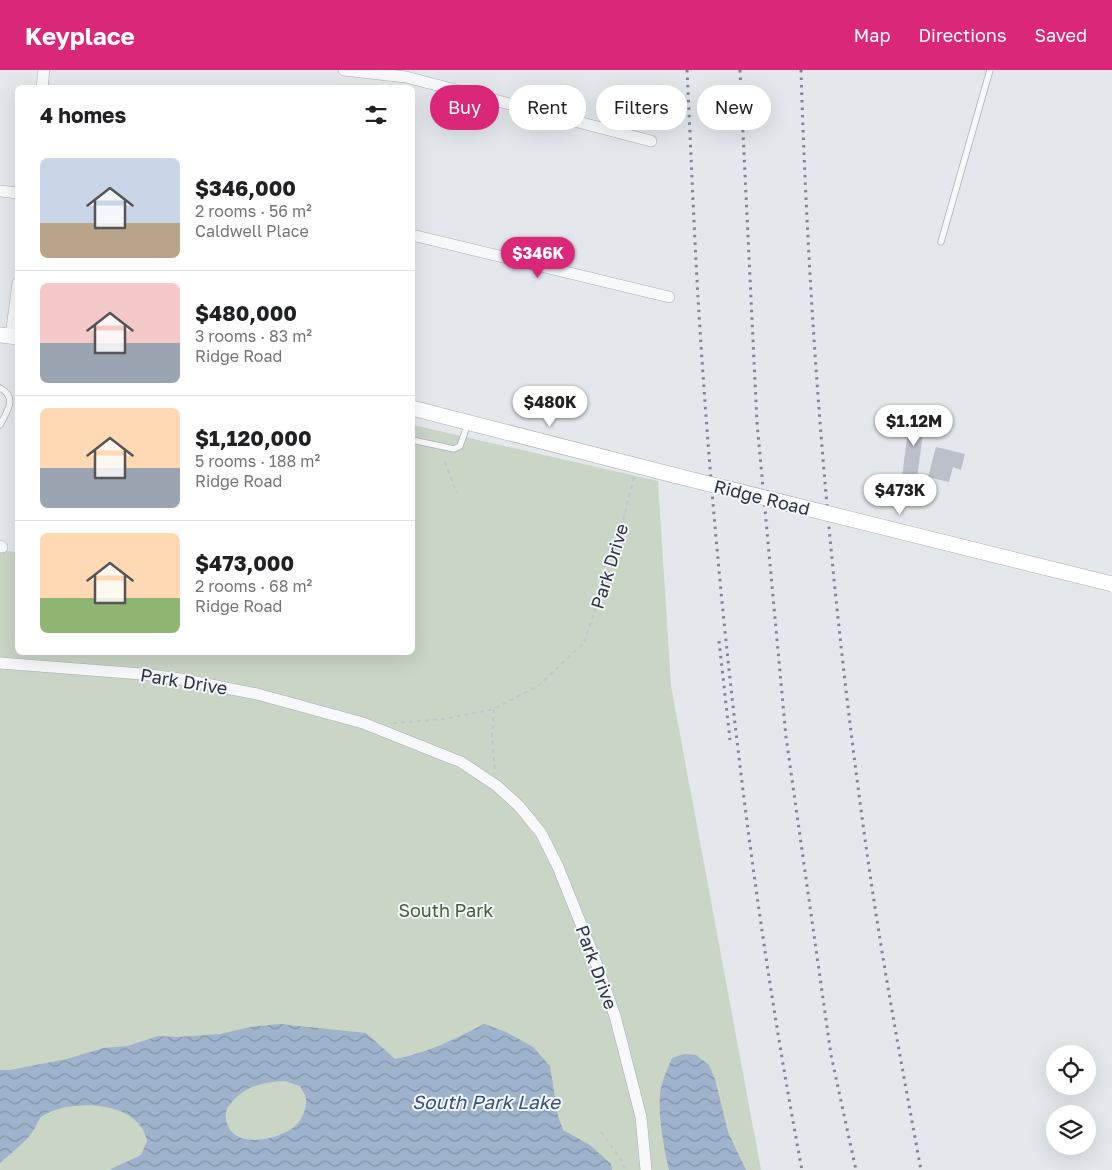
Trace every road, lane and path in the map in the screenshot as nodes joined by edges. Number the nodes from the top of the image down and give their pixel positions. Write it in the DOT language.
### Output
graph roads {
  1 [pos="44,70"];
  2 [pos="344,70"];
  3 [pos="990,70"];
  4 [pos="406,78"];
  5 [pos="42,85"];
  6 [pos="650,141"];
  7 [pos="0,191"];
  8 [pos="15,193"];
  9 [pos="415,236"];
  10 [pos="941,242"];
  11 [pos="669,297"];
  12 [pos="15,301"];
  13 [pos="9,336"];
  14 [pos="0,388"];
  15 [pos="415,409"];
  16 [pos="468,422"];
  17 [pos="0,425"];
  18 [pos="415,441"];
  19 [pos="446,462"];
  20 [pos="637,467"];
  21 [pos="457,493"];
  22 [pos="1112,584"];
  23 [pos="0,663"];
  24 [pos="494,709"];
  25 [pos="388,723"];
  26 [pos="497,786"];
  27 [pos="600,1132"];
  28 [pos="625,1170"];
  29 [pos="646,1170"];
  1 -- 5 [label="street"];
  2 -- 4 [label="street"];
  3 -- 10 [label="lane"];
  4 -- 6 [label="street"];
  7 -- 8 [label="street"];
  9 -- 11 [label="street"];
  12 -- 13 [label="street"];
  14 -- 17 [label="lane"];
  15 -- 16 [label="main road, Ridge Road"];
  16 -- 18 [label="lane"];
  16 -- 20 [label="main road, Ridge Road"];
  19 -- 21 [label="path"];
  20 -- 22 [label="main road, Ridge Road, bridge"];
  20 -- 24 [label="path, Park Drive"];
  23 -- 26 [label="street, Park Drive"];
  24 -- 25 [label="path, Park Drive"];
  24 -- 26 [label="path"];
  26 -- 29 [label="street, Park Drive"];
  27 -- 28 [label="path"];
}
